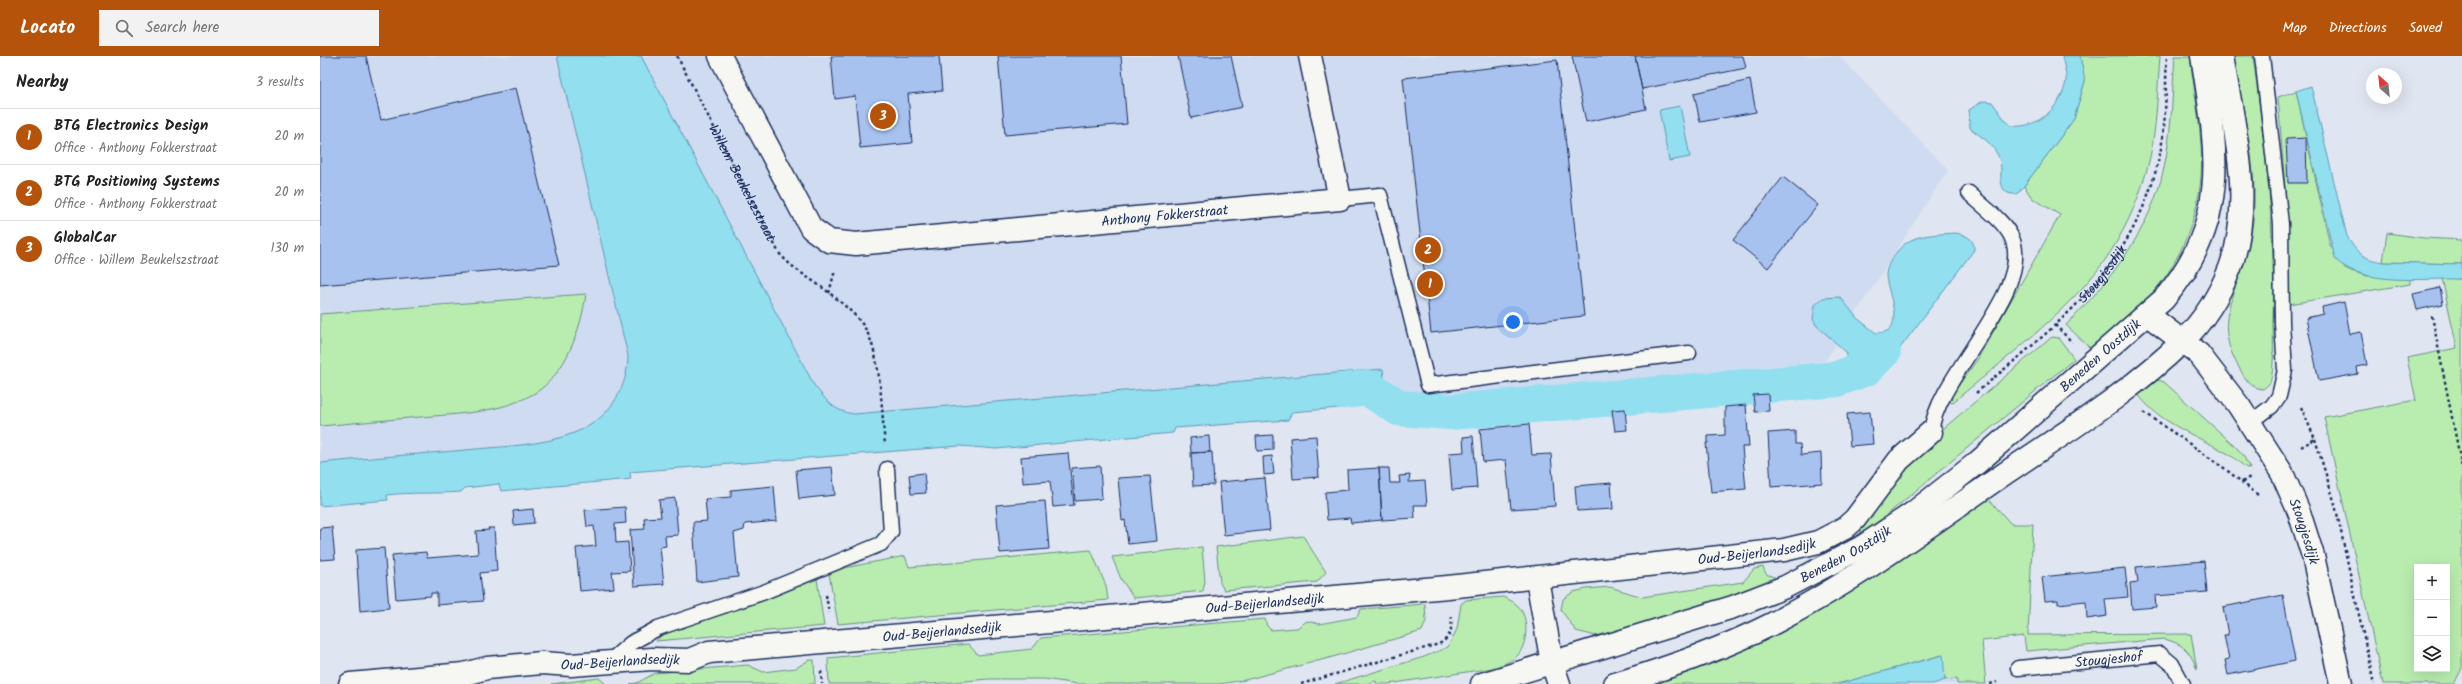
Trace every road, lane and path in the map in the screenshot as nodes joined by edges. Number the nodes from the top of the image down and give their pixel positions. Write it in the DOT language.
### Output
graph roads {
  1 [pos="677,56"];
  2 [pos="720,56"];
  3 [pos="1310,56"];
  4 [pos="2167,56"];
  5 [pos="2202,56"];
  6 [pos="2222,56"];
  7 [pos="2262,56"];
  8 [pos="1969,193"];
  9 [pos="1340,200"];
  10 [pos="2148,315"];
  11 [pos="2432,316"];
  12 [pos="2184,340"];
  13 [pos="1688,353"];
  14 [pos="1972,396"];
  15 [pos="2250,423"];
  16 [pos="1931,432"];
  17 [pos="2315,439"];
  18 [pos="2462,468"];
  19 [pos="887,469"];
  20 [pos="1536,579"];
  21 [pos="1448,587"];
  22 [pos="824,588"];
  23 [pos="830,618"];
  24 [pos="609,662"];
  25 [pos="1552,663"];
  26 [pos="821,668"];
  27 [pos="2018,668"];
  28 [pos="350,684"];
  29 [pos="822,684"];
  30 [pos="1302,684"];
  31 [pos="1482,684"];
  32 [pos="1559,684"];
  33 [pos="1615,684"];
  34 [pos="2183,684"];
  35 [pos="2341,684"];
  36 [pos="2374,684"];
  1 -- 19 [label="path, Willem Beukelszstraat"];
  2 -- 9 [label="street, Anthony Fokkerstraat"];
  3 -- 9 [label="street"];
  4 -- 14 [label="path, Stougjesdijk"];
  5 -- 10 [label="street"];
  6 -- 12 [label="street"];
  7 -- 15 [label="lane"];
  8 -- 16 [label="lane"];
  9 -- 13 [label="lane"];
  10 -- 12 [label="street, Stougjesdijk"];
  10 -- 25 [label="street, Beneden Oostdijk"];
  11 -- 18 [label="path"];
  12 -- 15 [label="street, Stougjesdijk"];
  12 -- 33 [label="street, Beneden Oostdijk"];
  15 -- 35 [label="street, Stougjesdijk"];
  16 -- 20 [label="street, Oud-Beijerlandsedijk"];
  17 -- 36 [label="path"];
  19 -- 24 [label="lane"];
  20 -- 21 [label="street, Oud-Beijerlandsedijk"];
  20 -- 25 [label="street"];
  21 -- 24 [label="street, Oud-Beijerlandsedijk"];
  21 -- 30 [label="path"];
  22 -- 23 [label="path"];
  24 -- 28 [label="street, Oud-Beijerlandsedijk"];
  25 -- 31 [label="street, Beneden Oostdijk"];
  25 -- 32 [label="street"];
  26 -- 29 [label="path"];
  27 -- 34 [label="lane, Stougjeshof"];
}
